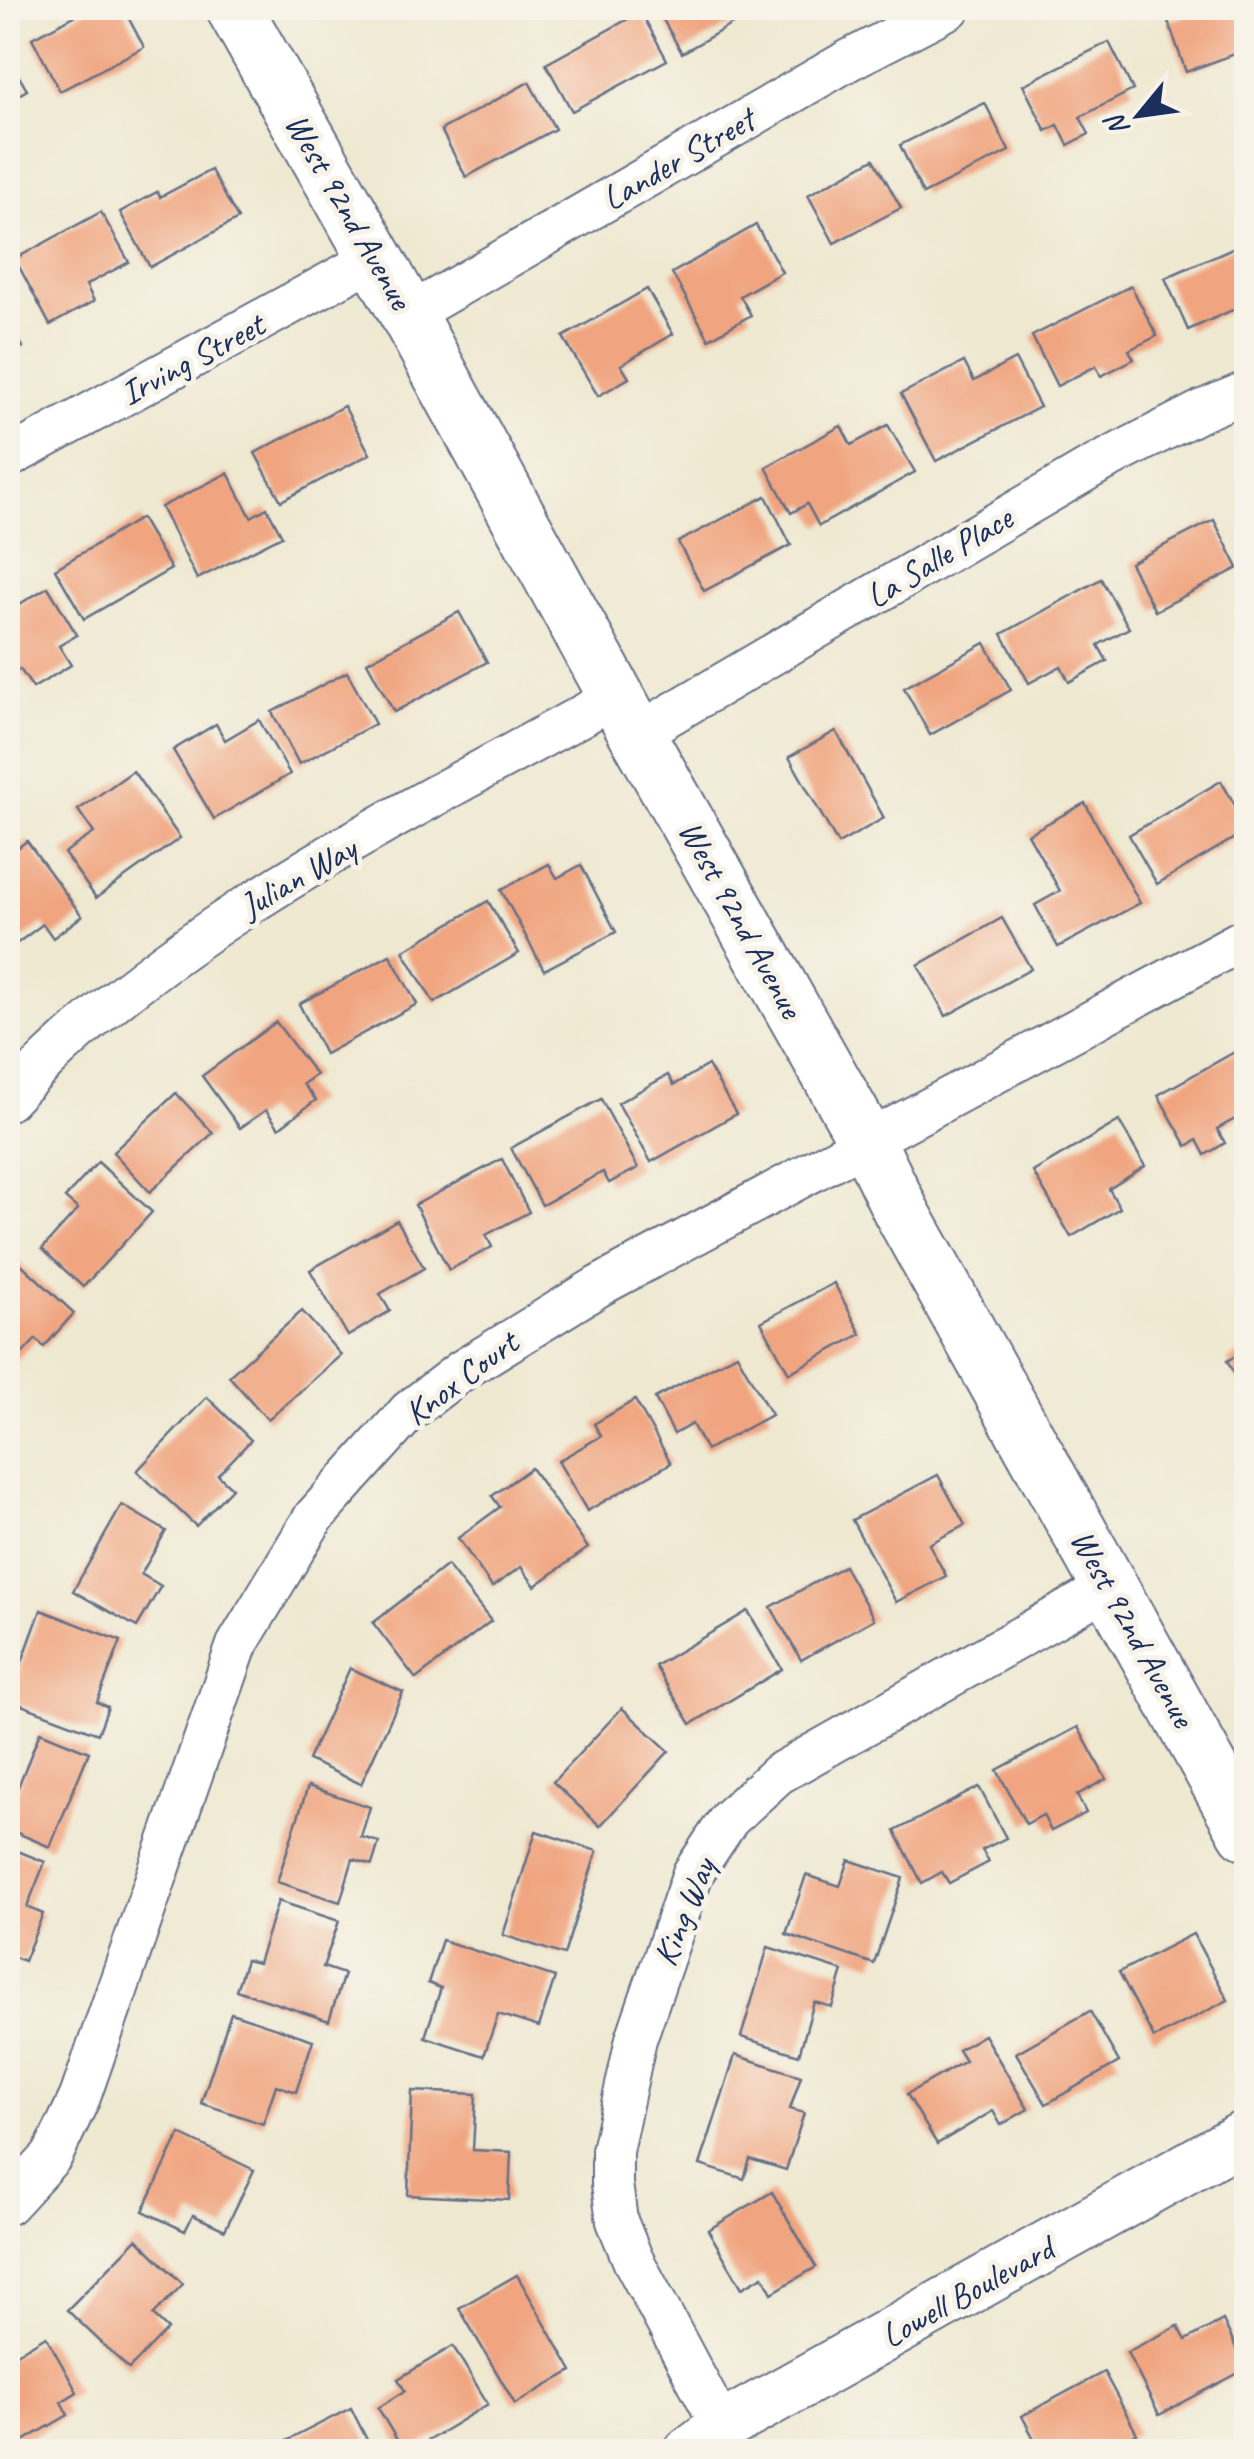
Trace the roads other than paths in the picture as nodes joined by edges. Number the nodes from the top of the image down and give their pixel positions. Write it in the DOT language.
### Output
graph roads {
  1 [pos="234,8"];
  2 [pos="950,8"];
  3 [pos="375,258"];
  4 [pos="408,315"];
  5 [pos="1246,392"];
  6 [pos="8,458"];
  7 [pos="627,715"];
  8 [pos="1246,938"];
  9 [pos="8,1100"];
  10 [pos="868,1143"];
  11 [pos="1110,1586"];
  12 [pos="1246,1832"];
  13 [pos="1246,2135"];
  14 [pos="8,2204"];
  15 [pos="706,2439"];
  1 -- 3 [label="main road, West 92nd Avenue"];
  2 -- 4 [label="street, Lander Street"];
  3 -- 4 [label="main road, West 92nd Avenue"];
  3 -- 6 [label="street, Irving Street"];
  4 -- 7 [label="main road, West 92nd Avenue"];
  5 -- 7 [label="street, La Salle Place"];
  7 -- 9 [label="street, Julian Way"];
  7 -- 10 [label="main road, West 92nd Avenue"];
  8 -- 10 [label="street, Knox Court"];
  10 -- 11 [label="main road, West 92nd Avenue"];
  10 -- 14 [label="street, Knox Court"];
  11 -- 12 [label="main road, West 92nd Avenue"];
  11 -- 15 [label="street, King Way"];
  13 -- 15 [label="street, Lowell Boulevard"];
}
